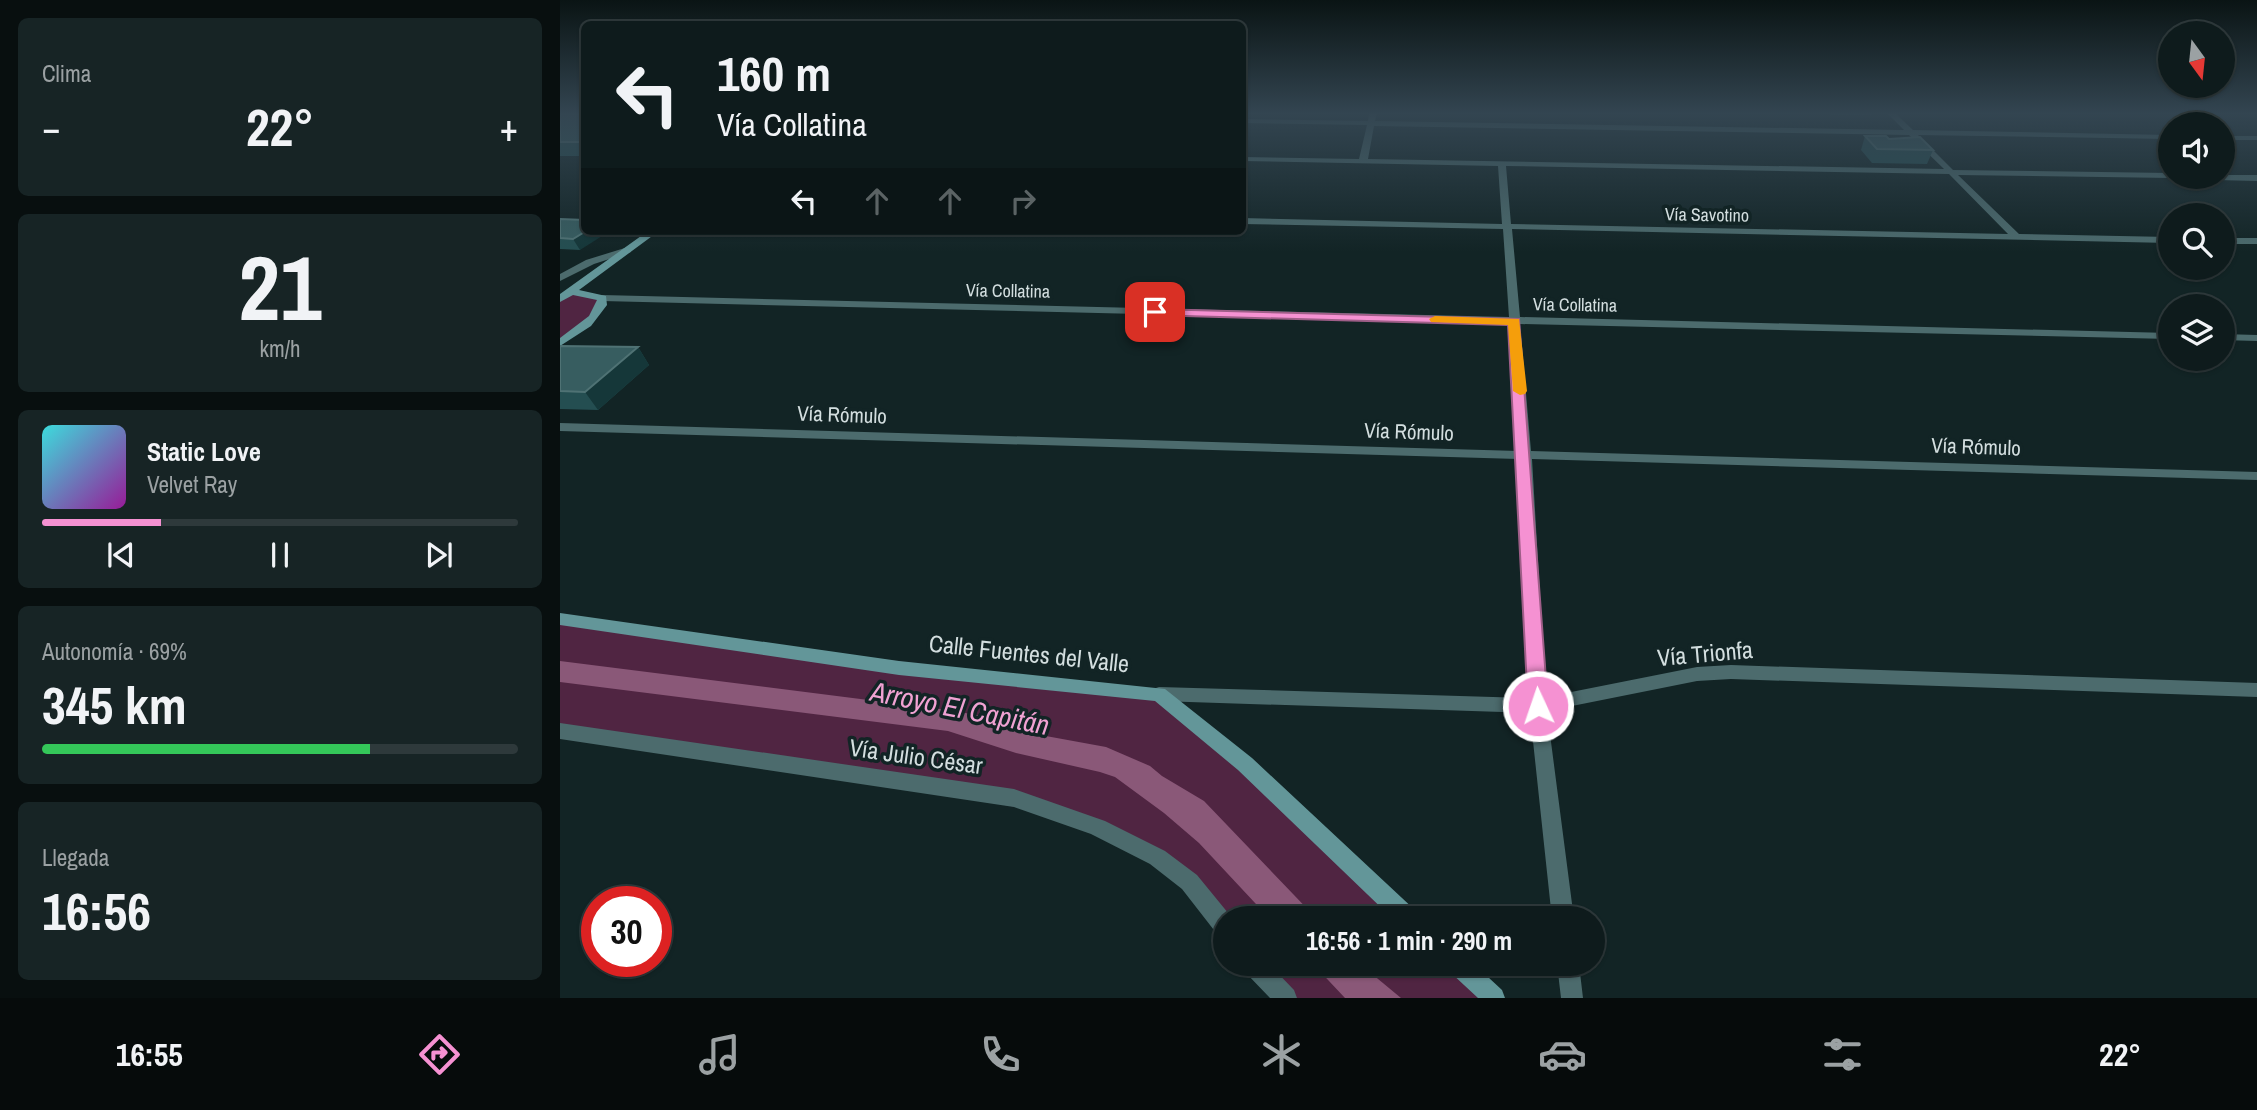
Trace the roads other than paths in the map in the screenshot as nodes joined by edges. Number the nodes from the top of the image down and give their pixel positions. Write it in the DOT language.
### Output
graph roads {
  1 [pos="1277,160"];
  2 [pos="1938,160"];
  3 [pos="1363,161"];
  4 [pos="1502,163"];
  5 [pos="1950,171"];
  6 [pos="2158,176"];
  7 [pos="2235,177"];
  8 [pos="2257,178"];
  9 [pos="1246,221"];
  10 [pos="1506,226"];
  11 [pos="649,235"];
  12 [pos="2018,238"];
  13 [pos="2158,240"];
  14 [pos="2235,241"];
  15 [pos="2257,242"];
  16 [pos="628,250"];
  17 [pos="560,278"];
  18 [pos="570,291"];
  19 [pos="602,298"];
  20 [pos="560,299"];
  21 [pos="1514,321"];
  22 [pos="2158,336"];
  23 [pos="2235,337"];
  24 [pos="2257,338"];
  25 [pos="560,343"];
  26 [pos="560,427"];
  27 [pos="1525,456"];
  28 [pos="2257,476"];
  29 [pos="560,619"];
  30 [pos="2257,690"];
  31 [pos="1159,694"];
  32 [pos="1538,706"];
  33 [pos="560,731"];
  34 [pos="1395,906"];
  35 [pos="1561,906"];
  36 [pos="1213,912"];
  37 [pos="1265,976"];
  38 [pos="1471,976"];
  39 [pos="1569,976"];
  40 [pos="1286,998"];
  41 [pos="1494,998"];
  42 [pos="1572,998"];
  1 -- 3 [label="street"];
  2 -- 5 [label="street"];
  3 -- 4 [label="street"];
  4 -- 5 [label="street"];
  4 -- 10 [label="street"];
  5 -- 6 [label="street"];
  5 -- 12 [label="street"];
  7 -- 8 [label="street"];
  9 -- 10 [label="street, Vía Savotino"];
  10 -- 12 [label="street, Vía Savotino"];
  10 -- 21 [label="street"];
  11 -- 16 [label="street"];
  12 -- 13 [label="street, Vía Savotino"];
  14 -- 15 [label="street"];
  16 -- 17 [label="street"];
  16 -- 18 [label="street"];
  18 -- 19 [label="street"];
  18 -- 20 [label="street"];
  19 -- 21 [label="street, Vía Collatina"];
  19 -- 25 [label="street"];
  21 -- 22 [label="street, Vía Collatina"];
  21 -- 27 [label="street"];
  23 -- 24 [label="street"];
  26 -- 27 [label="street, Vía Rómulo"];
  27 -- 28 [label="street, Vía Rómulo"];
  27 -- 32 [label="street"];
  29 -- 31 [label="street, Calle Fuentes del Valle"];
  30 -- 32 [label="street, Vía Trionfa"];
  31 -- 32 [label="street, Vía Trionfa"];
  31 -- 34 [label="street"];
  32 -- 35 [label="street"];
  33 -- 36 [label="street, Vía Julio César"];
  37 -- 40 [label="street"];
  38 -- 41 [label="street"];
  39 -- 42 [label="street"];
}
